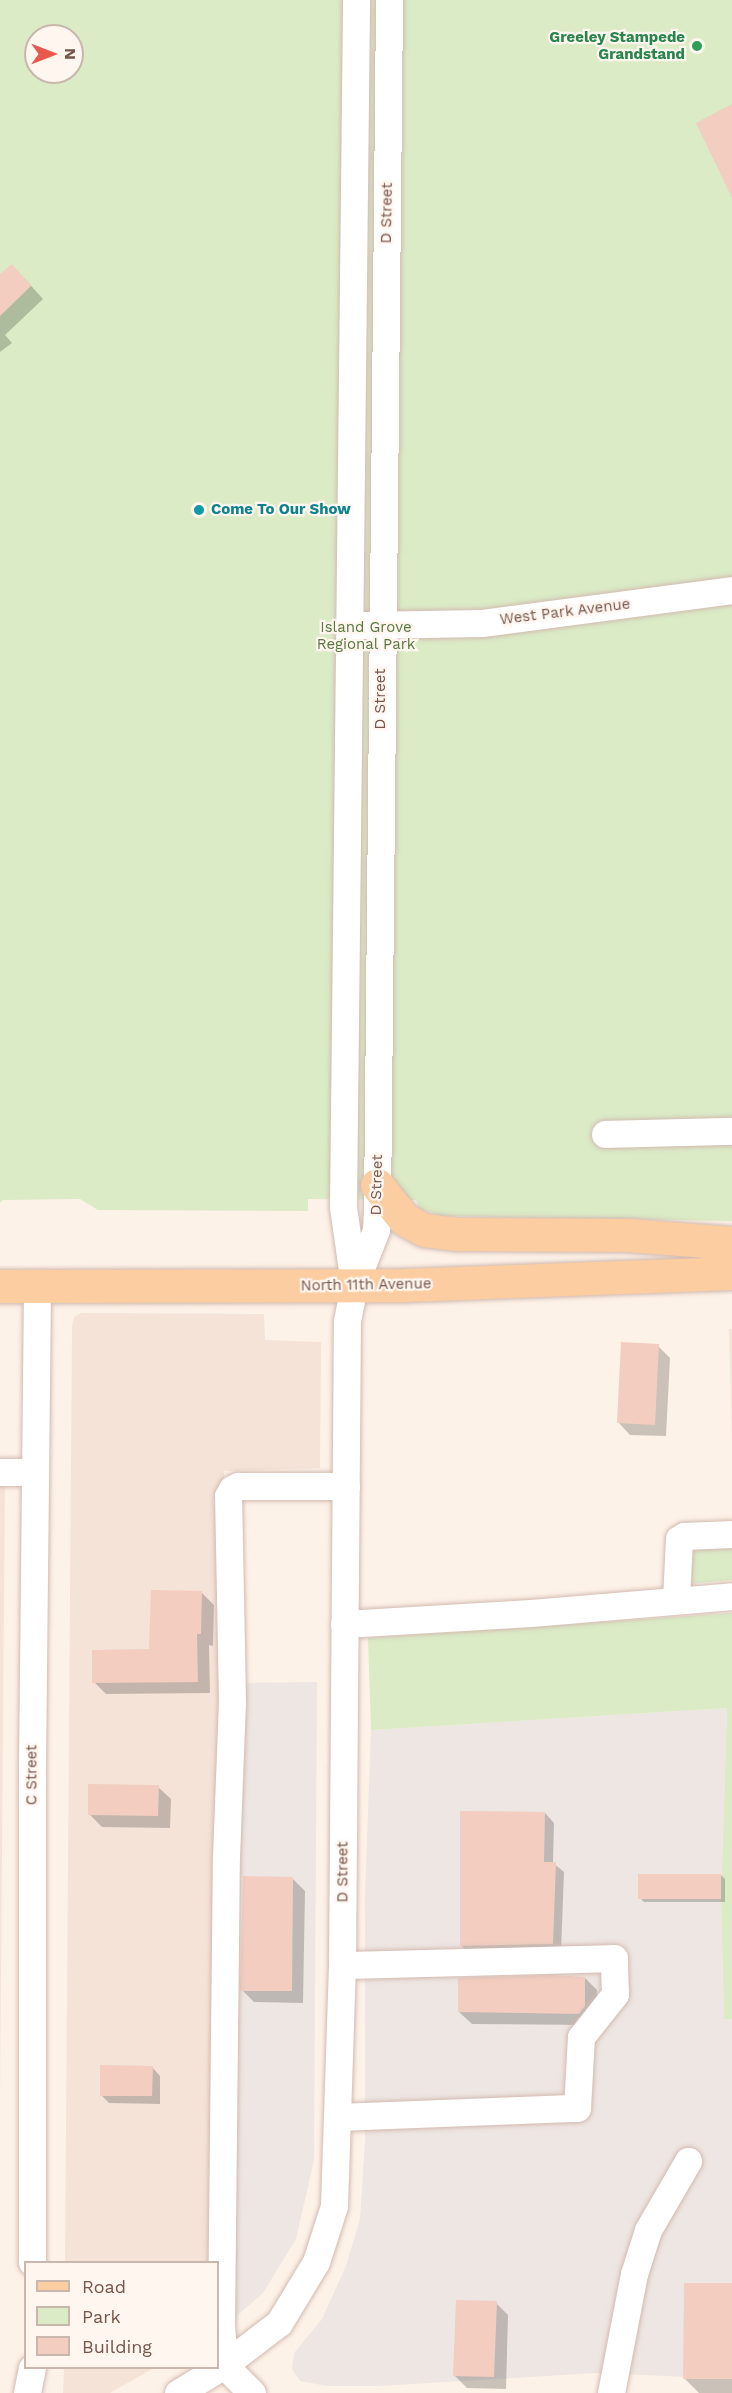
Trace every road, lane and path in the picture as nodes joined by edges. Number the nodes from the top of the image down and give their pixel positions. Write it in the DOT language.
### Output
graph roads {
  1 [pos="357,0"];
  2 [pos="389,0"];
  3 [pos="732,590"];
  4 [pos="351,625"];
  5 [pos="389,626"];
  6 [pos="732,1131"];
  7 [pos="605,1134"];
  8 [pos="377,1185"];
  9 [pos="732,1243"];
  10 [pos="732,1273"];
  11 [pos="0,1286"];
  12 [pos="354,1286"];
  13 [pos="37,1287"];
  14 [pos="0,1472"];
  15 [pos="35,1472"];
  16 [pos="345,1486"];
  17 [pos="732,1534"];
  18 [pos="732,1596"];
  19 [pos="676,1600"];
  20 [pos="344,1624"];
  21 [pos="342,1965"];
  22 [pos="338,2117"];
  23 [pos="688,2162"];
  24 [pos="32,2261"];
  25 [pos="224,2365"];
  26 [pos="219,2368"];
  27 [pos="32,2369"];
  28 [pos="217,2369"];
  29 [pos="27,2393"];
  30 [pos="178,2393"];
  31 [pos="252,2393"];
  32 [pos="611,2393"];
  1 -- 4 [label="street, D Street"];
  2 -- 5 [label="street, D Street"];
  3 -- 5 [label="street, West Park Avenue"];
  4 -- 5 [label="street, West Park Avenue"];
  4 -- 12 [label="street, D Street"];
  5 -- 8 [label="street, D Street"];
  6 -- 7 [label="street"];
  8 -- 9 [label="main road"];
  8 -- 12 [label="street, D Street"];
  10 -- 12 [label="main road, North 11th Avenue"];
  11 -- 13 [label="main road, North 11th Avenue"];
  12 -- 13 [label="main road, North 11th Avenue"];
  12 -- 16 [label="street, D Street"];
  13 -- 15 [label="street, C Street"];
  14 -- 15 [label="street"];
  15 -- 24 [label="street, C Street"];
  16 -- 20 [label="street, D Street"];
  16 -- 25 [label="street"];
  17 -- 19 [label="street"];
  18 -- 19 [label="street"];
  19 -- 20 [label="street"];
  20 -- 21 [label="street, D Street"];
  21 -- 22 [label="street, D Street"];
  21 -- 22 [label="street"];
  22 -- 25 [label="street, D Street"];
  23 -- 32 [label="street"];
  25 -- 26 [label="street, D Street"];
  25 -- 31 [label="street"];
  27 -- 29 [label="street"];
  28 -- 30 [label="street, D Street"];
}
